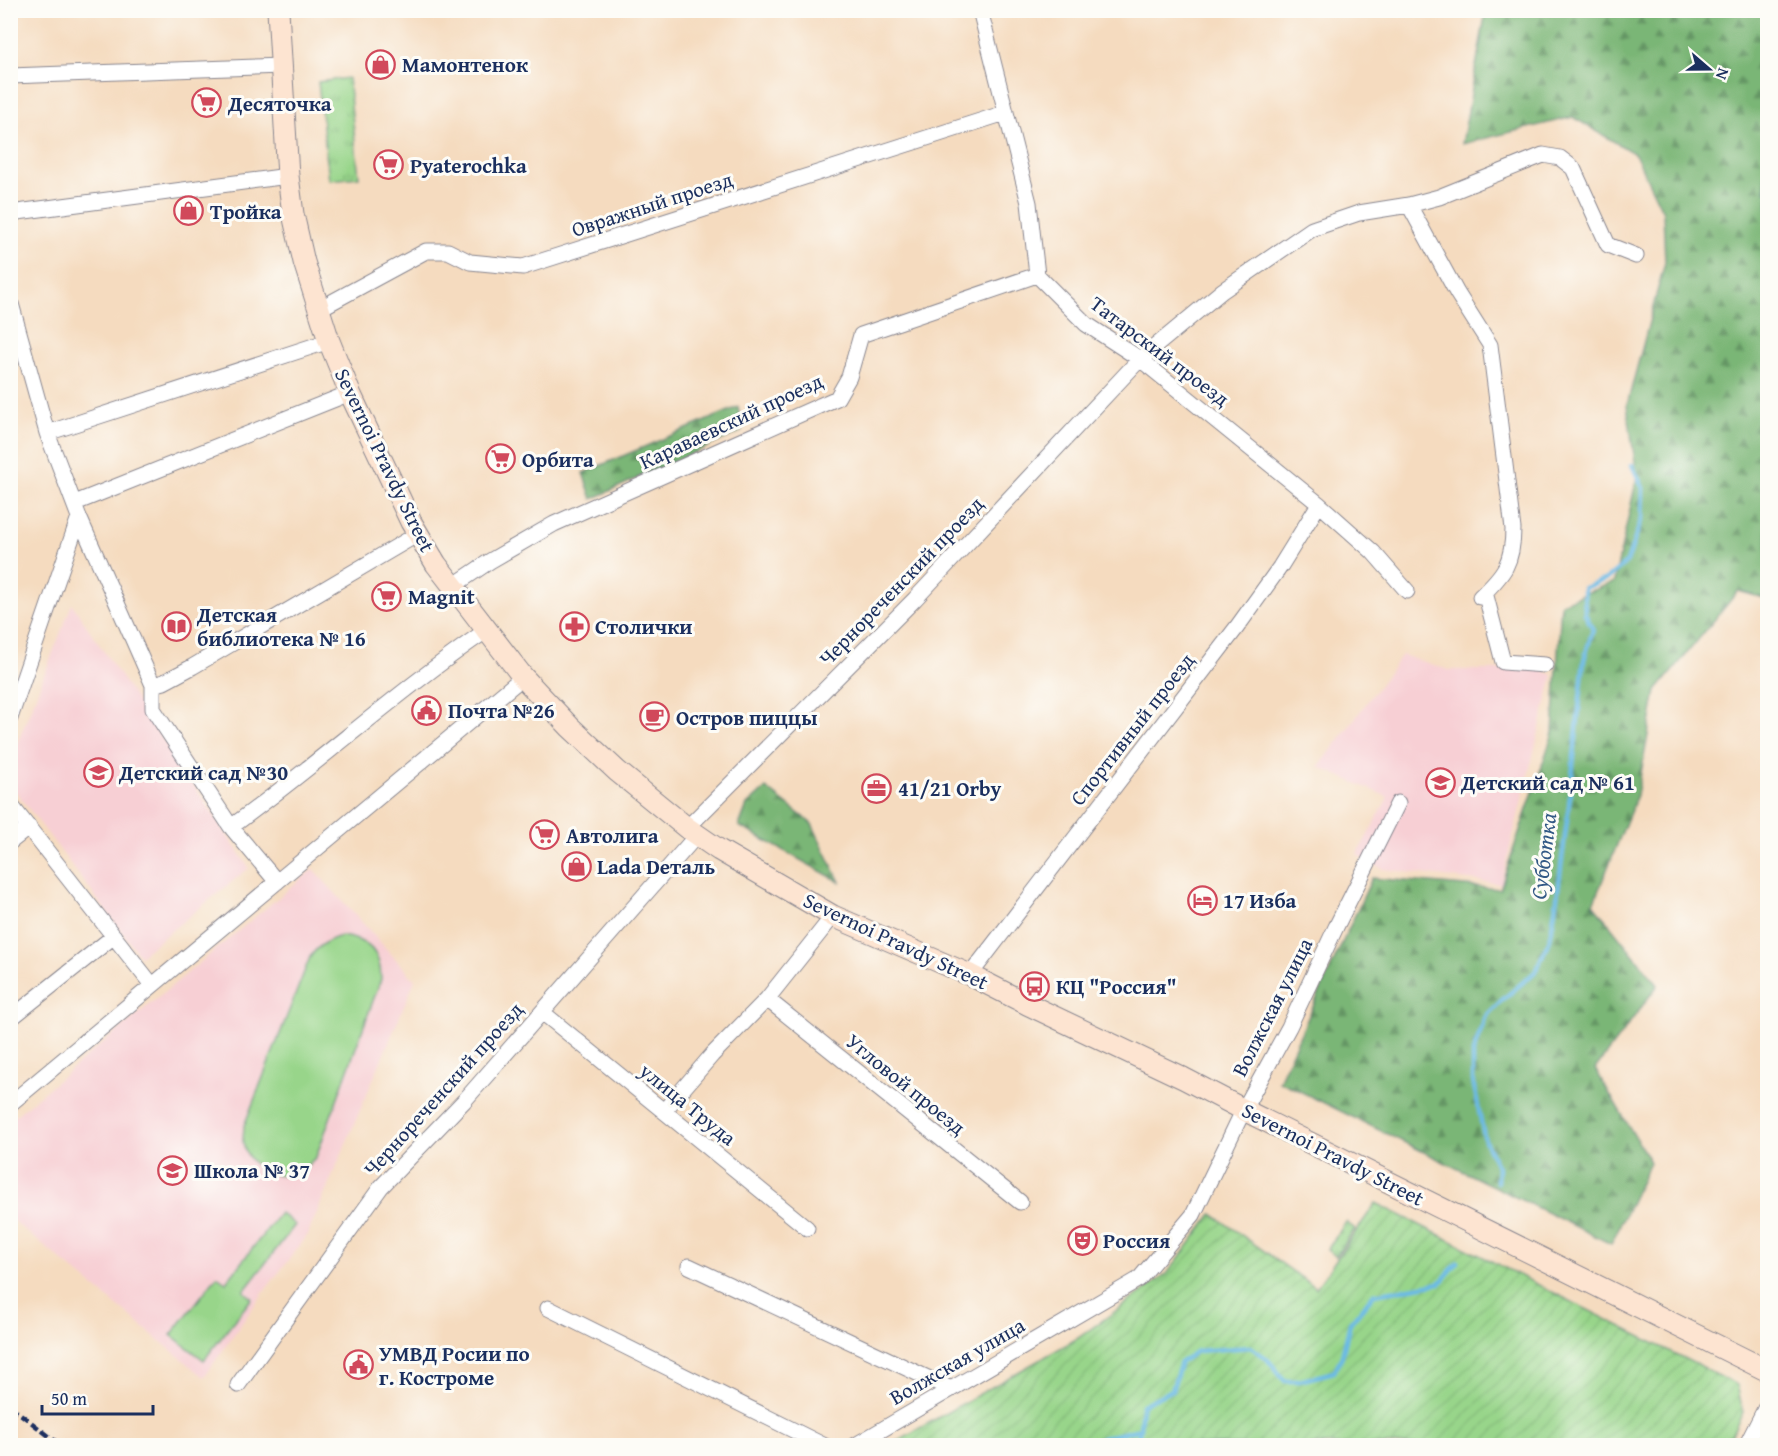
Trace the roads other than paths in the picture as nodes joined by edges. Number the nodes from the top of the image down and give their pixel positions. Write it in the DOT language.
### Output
graph roads {
  1 [pos="278,10"];
  2 [pos="980,10"];
  3 [pos="280,66"];
  4 [pos="10,76"];
  5 [pos="1005,113"];
  6 [pos="288,176"];
  7 [pos="1409,206"];
  8 [pos="10,213"];
  9 [pos="1636,256"];
  10 [pos="1037,275"];
  11 [pos="12,308"];
  12 [pos="319,309"];
  13 [pos="330,341"];
  14 [pos="1140,359"];
  15 [pos="350,393"];
  16 [pos="47,433"];
  17 [pos="1319,504"];
  18 [pos="77,510"];
  19 [pos="418,534"];
  20 [pos="453,586"];
  21 [pos="1407,591"];
  22 [pos="487,630"];
  23 [pos="1545,665"];
  24 [pos="523,677"];
  25 [pos="153,685"];
  26 [pos="10,718"];
  27 [pos="1398,803"];
  28 [pos="10,804"];
  29 [pos="29,827"];
  30 [pos="231,827"];
  31 [pos="692,832"];
  32 [pos="10,842"];
  33 [pos="277,882"];
  34 [pos="833,916"];
  35 [pos="114,936"];
  36 [pos="970,975"];
  37 [pos="152,985"];
  38 [pos="767,999"];
  39 [pos="542,1012"];
  40 [pos="10,1019"];
  41 [pos="10,1104"];
  42 [pos="1244,1109"];
  43 [pos="664,1111"];
  44 [pos="1020,1202"];
  45 [pos="807,1228"];
  46 [pos="689,1266"];
  47 [pos="548,1308"];
  48 [pos="1767,1371"];
  49 [pos="238,1385"];
  50 [pos="951,1389"];
  51 [pos="1767,1403"];
  52 [pos="825,1446"];
  53 [pos="854,1446"];
  54 [pos="1746,1446"];
  1 -- 3 [label="main road, Severnoi Pravdy Street"];
  2 -- 5 [label="street"];
  3 -- 4 [label="street"];
  3 -- 6 [label="main road, Severnoi Pravdy Street"];
  5 -- 10 [label="street"];
  5 -- 12 [label="street, Овражный проезд"];
  6 -- 8 [label="street"];
  6 -- 12 [label="main road, Severnoi Pravdy Street"];
  7 -- 9 [label="street, Чернореченский проезд"];
  7 -- 14 [label="street, Чернореченский проезд"];
  7 -- 23 [label="street"];
  10 -- 14 [label="street, Татарский проезд"];
  10 -- 20 [label="street, Караваевский проезд"];
  11 -- 16 [label="street"];
  12 -- 13 [label="main road, Severnoi Pravdy Street"];
  13 -- 15 [label="main road, Severnoi Pravdy Street"];
  13 -- 16 [label="street"];
  14 -- 17 [label="street, Татарский проезд"];
  14 -- 31 [label="street, Чернореченский проезд"];
  15 -- 18 [label="street"];
  15 -- 19 [label="main road, Severnoi Pravdy Street"];
  16 -- 18 [label="street"];
  17 -- 21 [label="street, Татарский проезд"];
  17 -- 36 [label="street, Спортивный проезд"];
  18 -- 25 [label="street"];
  18 -- 26 [label="street"];
  19 -- 20 [label="main road, Severnoi Pravdy Street"];
  19 -- 25 [label="street"];
  20 -- 22 [label="main road, Severnoi Pravdy Street"];
  22 -- 24 [label="main road, Severnoi Pravdy Street"];
  22 -- 30 [label="street"];
  24 -- 31 [label="main road, Severnoi Pravdy Street"];
  24 -- 33 [label="street"];
  25 -- 30 [label="street"];
  27 -- 42 [label="street, Волжская улица"];
  28 -- 29 [label="street"];
  29 -- 32 [label="street"];
  29 -- 35 [label="street"];
  30 -- 33 [label="street"];
  31 -- 34 [label="main road, Severnoi Pravdy Street"];
  31 -- 39 [label="street, Чернореченский проезд"];
  33 -- 37 [label="street"];
  34 -- 36 [label="main road, Severnoi Pravdy Street"];
  34 -- 38 [label="street"];
  35 -- 37 [label="street"];
  35 -- 40 [label="street"];
  36 -- 42 [label="main road, Severnoi Pravdy Street"];
  37 -- 41 [label="street"];
  38 -- 43 [label="street"];
  38 -- 44 [label="street, Угловой проезд"];
  39 -- 43 [label="street, улица Труда"];
  39 -- 49 [label="street, Чернореченский проезд"];
  42 -- 48 [label="main road, Severnoi Pravdy Street"];
  42 -- 50 [label="street, Волжская улица"];
  43 -- 45 [label="street, улица Труда"];
  46 -- 50 [label="street"];
  47 -- 52 [label="street"];
  50 -- 53 [label="street, Волжская улица"];
  51 -- 54 [label="street"];
}
